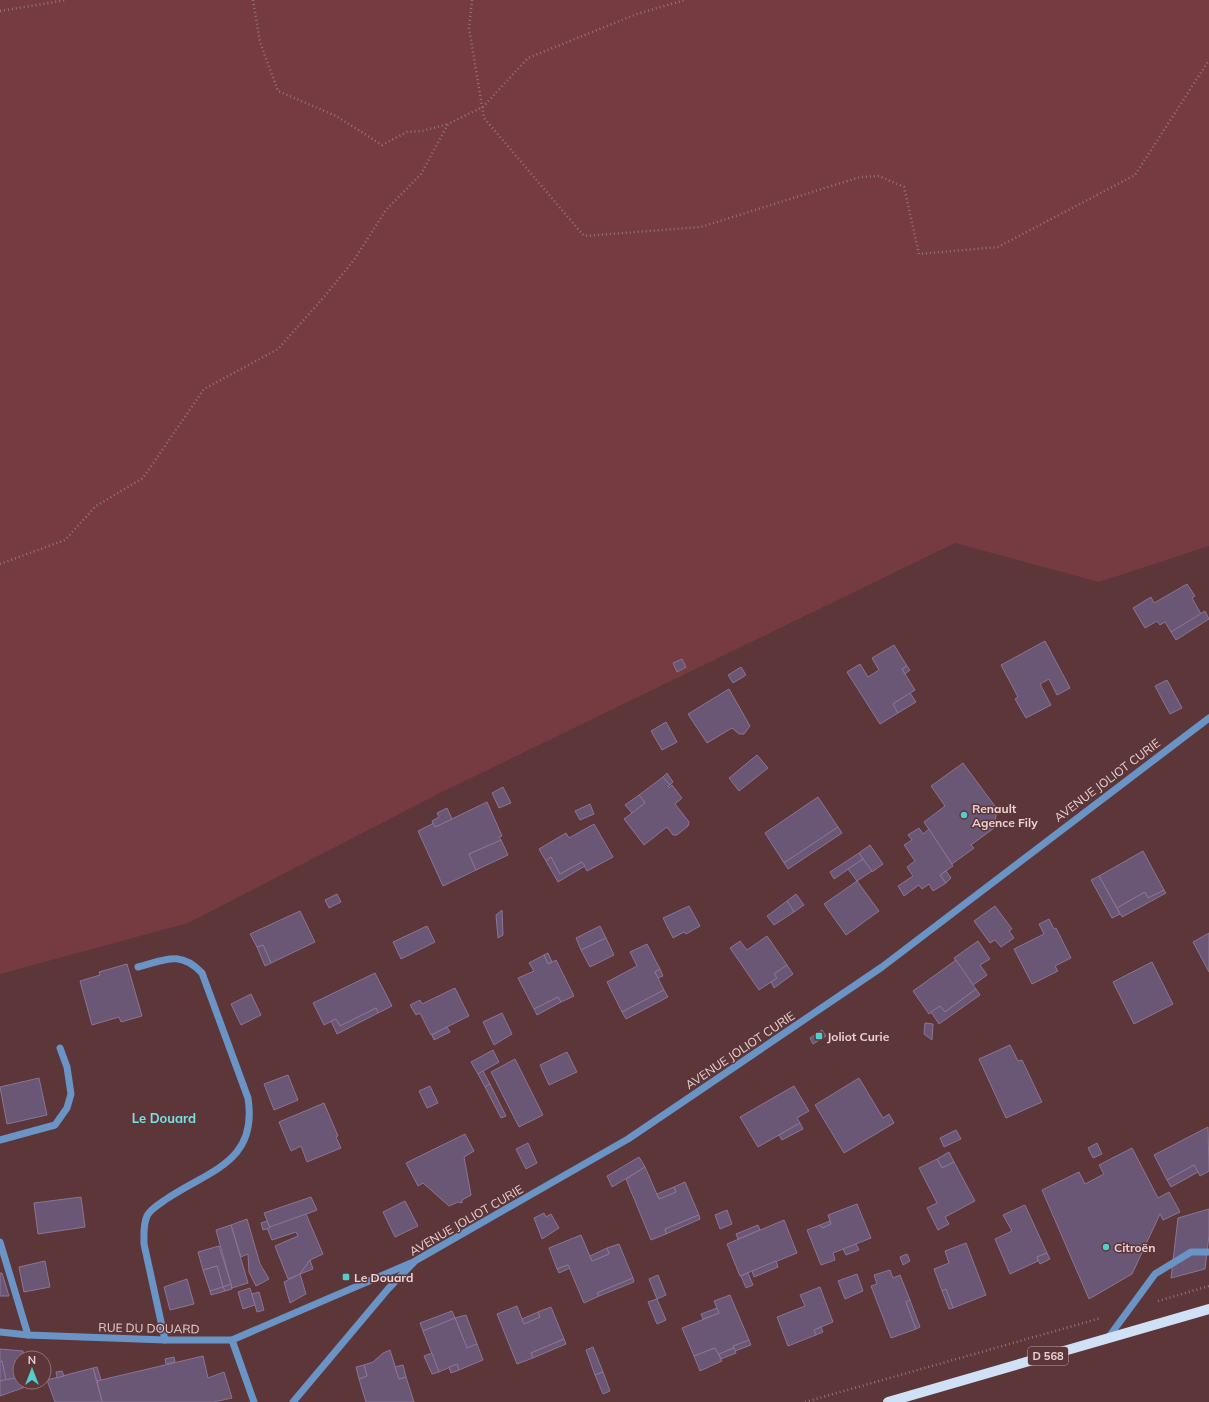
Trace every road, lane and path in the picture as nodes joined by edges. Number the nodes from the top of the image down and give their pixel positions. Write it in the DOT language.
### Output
graph roads {
  1 [pos="67,0"];
  2 [pos="252,0"];
  3 [pos="472,0"];
  4 [pos="685,0"];
  5 [pos="0,11"];
  6 [pos="1209,60"];
  7 [pos="483,107"];
  8 [pos="448,124"];
  9 [pos="0,564"];
  10 [pos="1209,718"];
  11 [pos="138,967"];
  12 [pos="60,1048"];
  13 [pos="0,1140"];
  14 [pos="0,1242"];
  15 [pos="1209,1252"];
  16 [pos="415,1261"];
  17 [pos="1209,1286"];
  18 [pos="1154,1302"];
  19 [pos="1209,1309"];
  20 [pos="1108,1316"];
  21 [pos="0,1332"];
  22 [pos="28,1335"];
  23 [pos="1108,1338"];
  24 [pos="165,1340"];
  25 [pos="232,1340"];
  26 [pos="254,1402"];
  27 [pos="293,1402"];
  28 [pos="805,1402"];
  29 [pos="888,1402"];
  1 -- 5 [label="path"];
  2 -- 8 [label="path"];
  3 -- 7 [label="path"];
  4 -- 7 [label="path"];
  6 -- 7 [label="path"];
  7 -- 8 [label="path"];
  8 -- 9 [label="path"];
  10 -- 16 [label="street, AVENUE JOLIOT CURIE"];
  11 -- 24 [label="street"];
  12 -- 13 [label="street"];
  14 -- 22 [label="street"];
  15 -- 23 [label="street"];
  16 -- 25 [label="street"];
  16 -- 27 [label="street, AVENUE JOLIOT CURIE"];
  17 -- 18 [label="path"];
  19 -- 23 [label="main road, D 568"];
  20 -- 28 [label="path"];
  21 -- 22 [label="street, RUE DU DOUARD"];
  22 -- 24 [label="street, RUE DU DOUARD"];
  23 -- 29 [label="main road, D 568"];
  24 -- 25 [label="street, RUE DU DOUARD"];
  25 -- 26 [label="street"];
}
